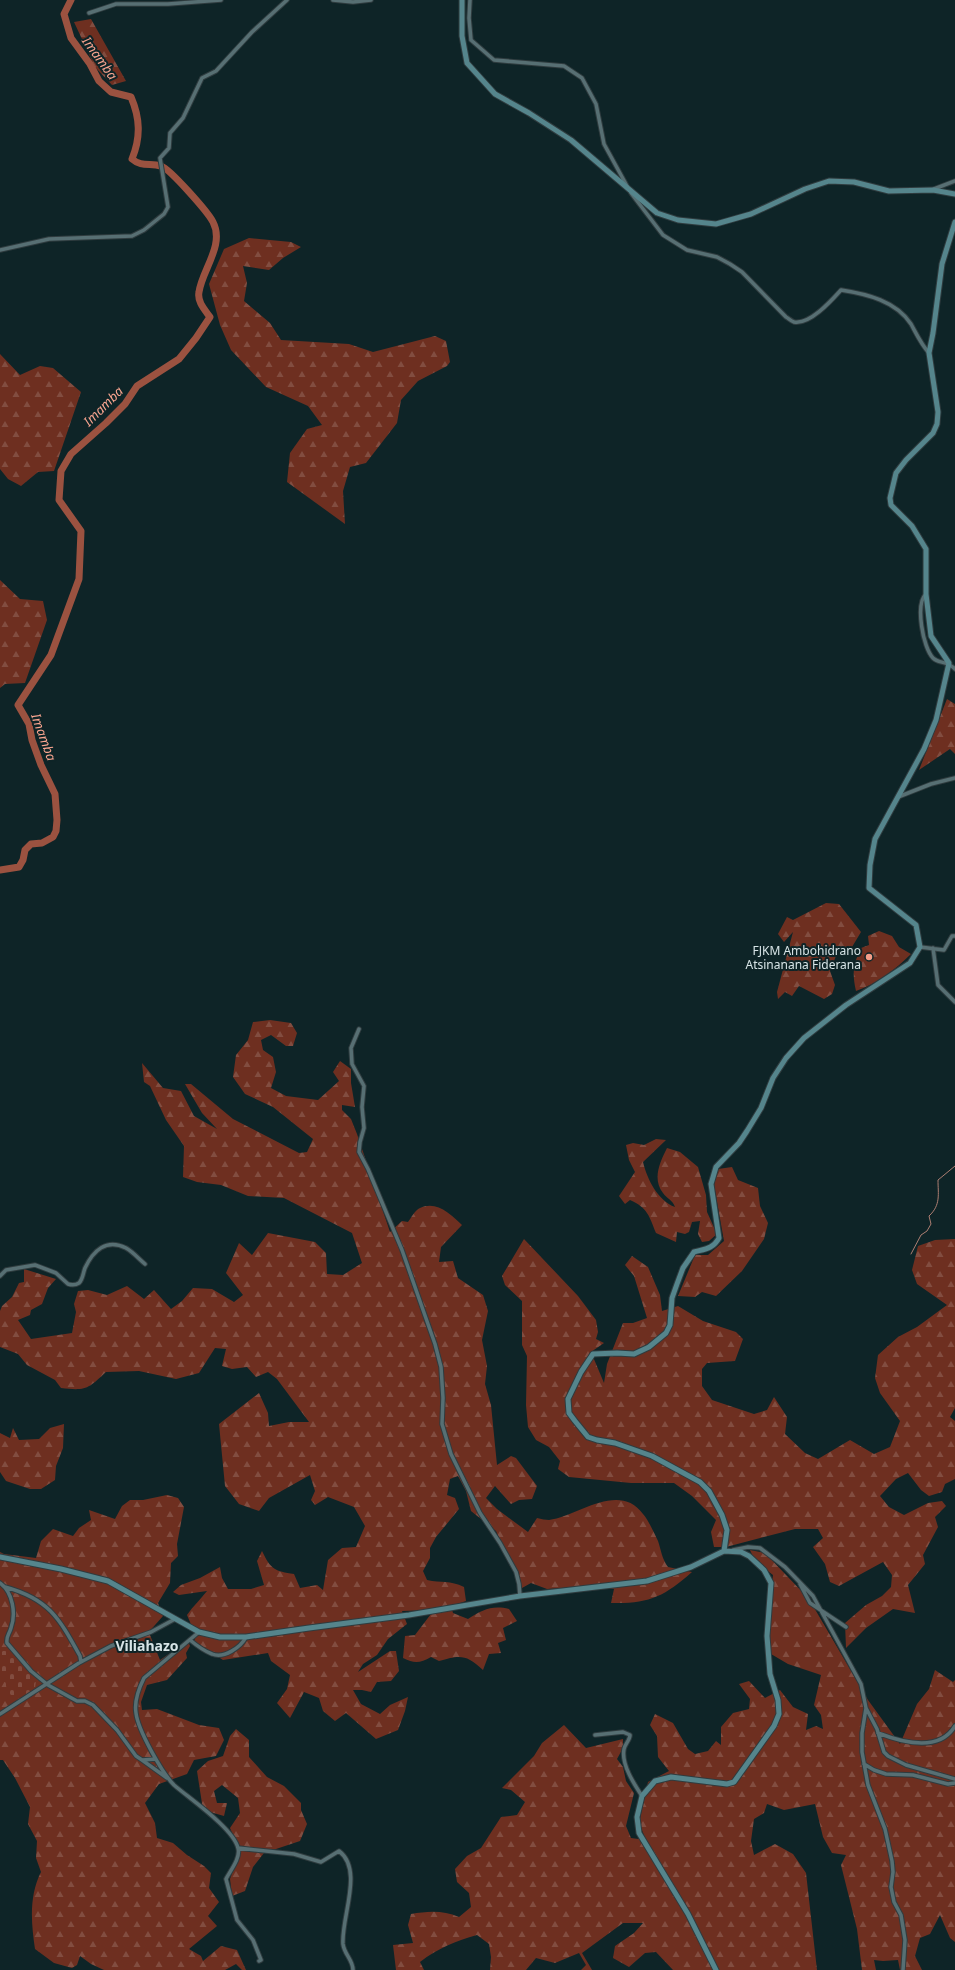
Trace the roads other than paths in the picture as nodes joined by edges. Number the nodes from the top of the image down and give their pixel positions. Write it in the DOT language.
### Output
graph roads {
  1 [pos="221,0"];
  2 [pos="287,0"];
  3 [pos="333,0"];
  4 [pos="372,0"];
  5 [pos="462,0"];
  6 [pos="470,0"];
  7 [pos="89,13"];
  8 [pos="955,181"];
  9 [pos="627,186"];
  10 [pos="933,190"];
  11 [pos="955,194"];
  12 [pos="955,222"];
  13 [pos="0,250"];
  14 [pos="929,353"];
  15 [pos="926,594"];
  16 [pos="949,663"];
  17 [pos="955,669"];
  18 [pos="955,778"];
  19 [pos="897,798"];
  20 [pos="955,936"];
  21 [pos="920,947"];
  22 [pos="932,948"];
  23 [pos="955,1002"];
  24 [pos="359,1029"];
  25 [pos="145,1264"];
  26 [pos="0,1276"];
  27 [pos="724,1551"];
  28 [pos="0,1558"];
  29 [pos="800,1582"];
  30 [pos="0,1583"];
  31 [pos="5,1587"];
  32 [pos="520,1596"];
  33 [pos="822,1612"];
  34 [pos="174,1619"];
  35 [pos="846,1627"];
  36 [pos="199,1632"];
  37 [pos="246,1636"];
  38 [pos="190,1640"];
  39 [pos="81,1662"];
  40 [pos="48,1685"];
  41 [pos="866,1708"];
  42 [pos="0,1714"];
  43 [pos="955,1726"];
  44 [pos="878,1733"];
  45 [pos="595,1735"];
  46 [pos="156,1759"];
  47 [pos="142,1760"];
  48 [pos="864,1764"];
  49 [pos="167,1778"];
  50 [pos="955,1779"];
  51 [pos="955,1782"];
  52 [pos="642,1796"];
  53 [pos="238,1848"];
  54 [pos="259,1961"];
  55 [pos="353,1970"];
  56 [pos="716,1970"];
  57 [pos="903,1970"];
  1 -- 7 [label="street"];
  2 -- 13 [label="street"];
  3 -- 4 [label="street"];
  5 -- 9 [label="street"];
  6 -- 9 [label="street"];
  8 -- 10 [label="street"];
  9 -- 10 [label="street"];
  9 -- 14 [label="street"];
  10 -- 11 [label="street"];
  12 -- 14 [label="street"];
  14 -- 15 [label="street"];
  15 -- 16 [label="street"];
  15 -- 16 [label="street"];
  16 -- 17 [label="street"];
  16 -- 19 [label="street"];
  18 -- 19 [label="street"];
  19 -- 21 [label="street"];
  20 -- 22 [label="street"];
  21 -- 22 [label="street"];
  21 -- 27 [label="street"];
  22 -- 23 [label="street"];
  24 -- 32 [label="street"];
  25 -- 26 [label="street"];
  27 -- 29 [label="street"];
  27 -- 32 [label="street"];
  27 -- 52 [label="street"];
  28 -- 34 [label="street"];
  29 -- 33 [label="street"];
  29 -- 33 [label="street"];
  30 -- 31 [label="street"];
  31 -- 39 [label="street"];
  31 -- 40 [label="street"];
  32 -- 37 [label="street"];
  33 -- 35 [label="street"];
  33 -- 41 [label="street"];
  34 -- 36 [label="street"];
  34 -- 39 [label="street"];
  36 -- 37 [label="street"];
  36 -- 38 [label="street"];
  37 -- 38 [label="street"];
  38 -- 46 [label="street"];
  39 -- 40 [label="street"];
  40 -- 42 [label="street"];
  40 -- 47 [label="street"];
  41 -- 44 [label="street"];
  41 -- 48 [label="street"];
  43 -- 44 [label="street"];
  44 -- 50 [label="street"];
  45 -- 52 [label="street"];
  46 -- 47 [label="street"];
  46 -- 49 [label="street"];
  47 -- 49 [label="street"];
  48 -- 51 [label="street"];
  48 -- 57 [label="street"];
  49 -- 53 [label="street"];
  52 -- 56 [label="street"];
  53 -- 54 [label="street"];
  53 -- 55 [label="street"];
}
